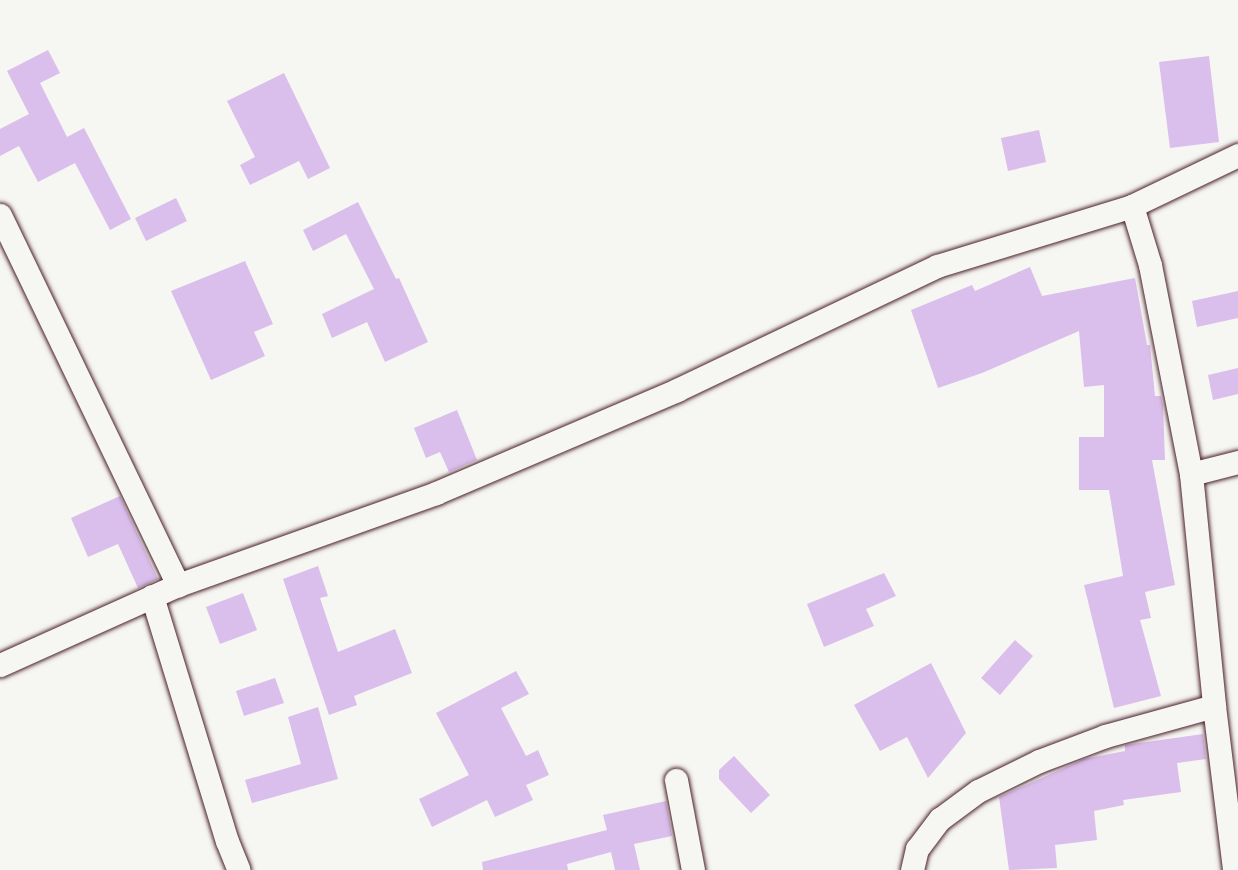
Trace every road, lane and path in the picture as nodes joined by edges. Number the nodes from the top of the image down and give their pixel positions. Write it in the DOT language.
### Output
graph roads {
  1 [pos="1238,155"];
  2 [pos="1132,206"];
  3 [pos="0,215"];
  4 [pos="1238,462"];
  5 [pos="1191,474"];
  6 [pos="178,585"];
  7 [pos="152,596"];
  8 [pos="0,665"];
  9 [pos="1214,706"];
  10 [pos="676,779"];
  11 [pos="239,870"];
  12 [pos="693,870"];
  13 [pos="912,870"];
  14 [pos="1234,870"];
  1 -- 2 [label="street"];
  2 -- 5 [label="street"];
  2 -- 6 [label="street"];
  3 -- 6 [label="street"];
  4 -- 5 [label="street"];
  5 -- 9 [label="street"];
  6 -- 7 [label="street"];
  7 -- 8 [label="street"];
  7 -- 11 [label="street"];
  9 -- 13 [label="street"];
  9 -- 14 [label="street"];
  10 -- 12 [label="street"];
}
